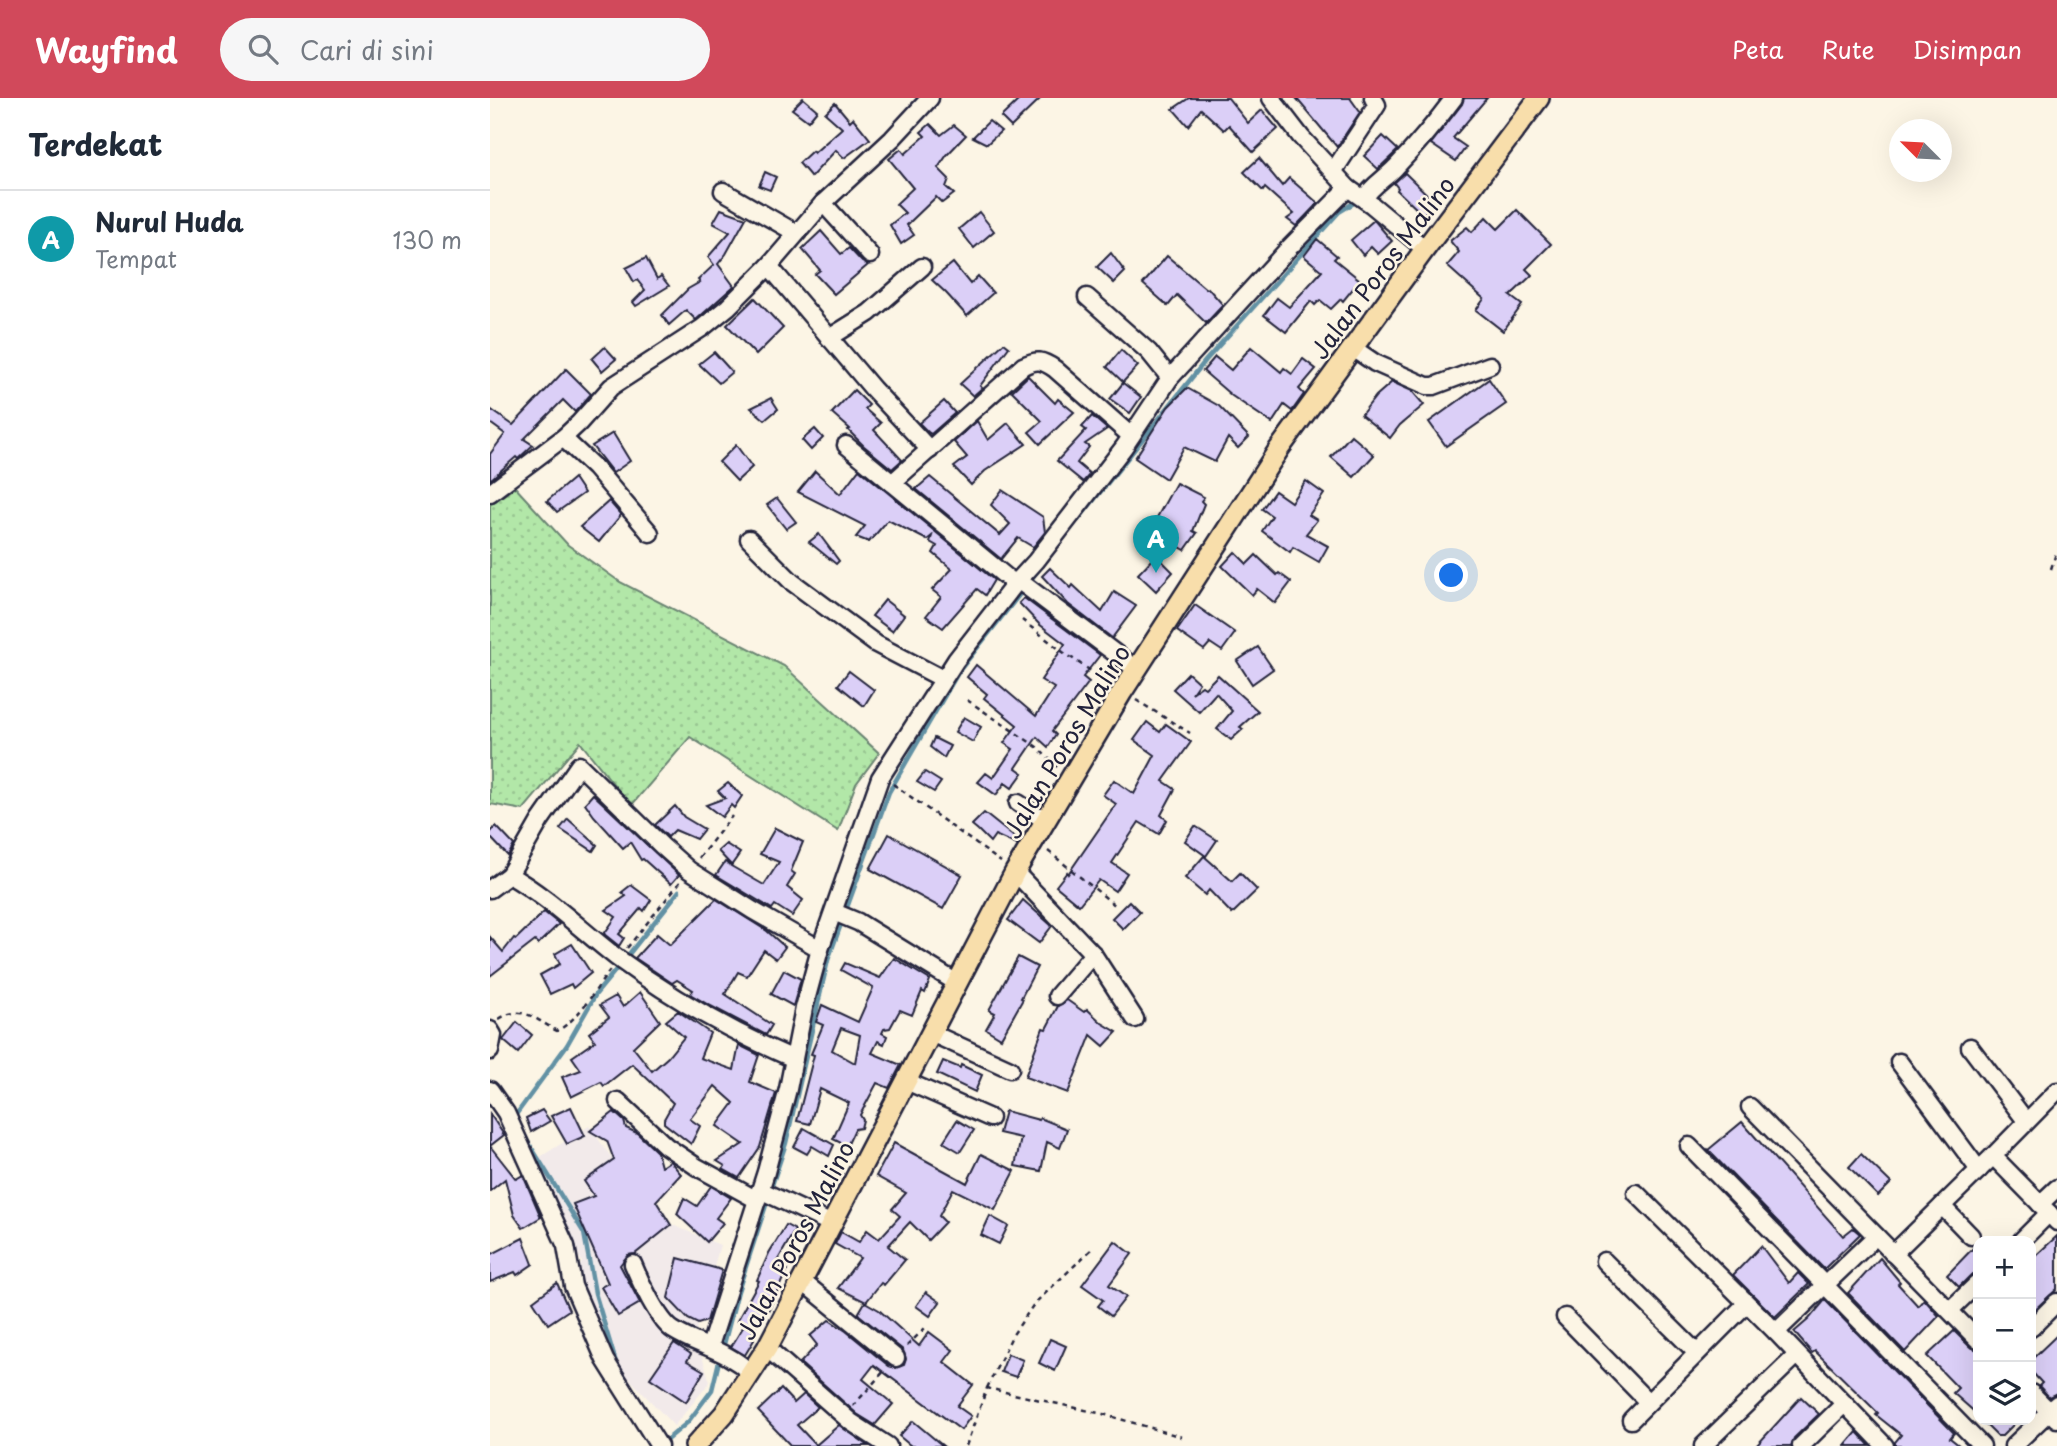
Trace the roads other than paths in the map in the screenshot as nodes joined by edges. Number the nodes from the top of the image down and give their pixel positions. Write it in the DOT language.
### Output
graph roads {
  1 [pos="930,98"];
  2 [pos="1271,98"];
  3 [pos="1454,98"];
  4 [pos="1539,98"];
  5 [pos="1379,100"];
  6 [pos="1333,172"];
  7 [pos="723,191"];
  8 [pos="1358,194"];
  9 [pos="823,204"];
  10 [pos="796,233"];
  11 [pos="1425,249"];
  12 [pos="870,255"];
  13 [pos="769,267"];
  14 [pos="922,267"];
  15 [pos="1087,297"];
  16 [pos="829,338"];
  17 [pos="1353,348"];
  18 [pos="1490,365"];
  19 [pos="1170,378"];
  20 [pos="1131,436"];
  21 [pos="563,438"];
  22 [pos="846,445"];
  23 [pos="930,450"];
  24 [pos="892,482"];
  25 [pos="490,493"];
  26 [pos="650,533"];
  27 [pos="749,539"];
  28 [pos="1017,582"];
  29 [pos="1136,669"];
  30 [pos="943,679"];
  31 [pos="1018,803"];
  32 [pos="1045,821"];
  33 [pos="1015,872"];
  34 [pos="509,875"];
  35 [pos="490,889"];
  36 [pos="838,913"];
  37 [pos="820,949"];
  38 [pos="1093,954"];
  39 [pos="957,983"];
  40 [pos="1057,996"];
  41 [pos="1135,1019"];
  42 [pos="490,1030"];
  43 [pos="931,1033"];
  44 [pos="1970,1047"];
  45 [pos="490,1051"];
  46 [pos="794,1059"];
  47 [pos="1899,1062"];
  48 [pos="1010,1069"];
  49 [pos="906,1081"];
  50 [pos="490,1090"];
  51 [pos="2057,1091"];
  52 [pos="618,1101"];
  53 [pos="1750,1107"];
  54 [pos="989,1118"];
  55 [pos="2026,1121"];
  56 [pos="1689,1146"];
  57 [pos="1993,1156"];
  58 [pos="1979,1170"];
  59 [pos="2057,1188"];
  60 [pos="1636,1193"];
  61 [pos="759,1195"];
  62 [pos="1942,1206"];
  63 [pos="2049,1213"];
  64 [pos="832,1224"];
  65 [pos="1875,1236"];
  66 [pos="1971,1236"];
  67 [pos="2026,1236"];
  68 [pos="1894,1254"];
  69 [pos="1604,1261"];
  70 [pos="633,1264"];
  71 [pos="803,1282"];
  72 [pos="1826,1284"];
  73 [pos="1973,1288"];
  74 [pos="2057,1302"];
  75 [pos="1746,1304"];
  76 [pos="1950,1310"];
  77 [pos="1565,1317"];
  78 [pos="2036,1323"];
  79 [pos="1776,1332"];
  80 [pos="1973,1335"];
  81 [pos="713,1348"];
  82 [pos="766,1348"];
  83 [pos="1697,1353"];
  84 [pos="1797,1354"];
  85 [pos="896,1358"];
  86 [pos="751,1373"];
  87 [pos="2036,1397"];
  88 [pos="1648,1402"];
  89 [pos="1844,1404"];
  90 [pos="2054,1411"];
  91 [pos="1631,1420"];
  92 [pos="658,1444"];
  93 [pos="880,1444"];
  94 [pos="695,1446"];
  95 [pos="1703,1446"];
  96 [pos="1801,1446"];
  97 [pos="1885,1446"];
  98 [pos="1982,1446"];
  99 [pos="2013,1446"];
  1 -- 9 [label="street"];
  2 -- 6 [label="street"];
  3 -- 8 [label="street"];
  4 -- 11 [label="main road, Jalan Poros Malino"];
  5 -- 6 [label="street"];
  6 -- 8 [label="street"];
  7 -- 10 [label="street"];
  8 -- 11 [label="street"];
  8 -- 19 [label="street"];
  9 -- 10 [label="street"];
  9 -- 12 [label="street"];
  10 -- 13 [label="street"];
  11 -- 17 [label="main road, Jalan Poros Malino"];
  13 -- 16 [label="street"];
  13 -- 21 [label="street"];
  14 -- 16 [label="street"];
  15 -- 19 [label="street"];
  16 -- 23 [label="street"];
  17 -- 18 [label="street"];
  17 -- 29 [label="main road, Jalan Poros Malino"];
  19 -- 20 [label="street"];
  20 -- 23 [label="street"];
  20 -- 28 [label="street"];
  21 -- 25 [label="street"];
  21 -- 26 [label="street"];
  22 -- 24 [label="street"];
  23 -- 24 [label="street"];
  24 -- 28 [label="street"];
  27 -- 30 [label="street"];
  28 -- 29 [label="street"];
  28 -- 30 [label="street"];
  29 -- 32 [label="main road, Jalan Poros Malino"];
  30 -- 36 [label="street"];
  31 -- 32 [label="street"];
  32 -- 33 [label="main road, Jalan Poros Malino"];
  33 -- 38 [label="street"];
  33 -- 39 [label="main road, Jalan Poros Malino"];
  34 -- 35 [label="street"];
  34 -- 37 [label="street"];
  34 -- 46 [label="street"];
  36 -- 37 [label="street"];
  36 -- 39 [label="street"];
  37 -- 46 [label="street"];
  38 -- 40 [label="street"];
  38 -- 41 [label="street"];
  39 -- 43 [label="main road, Jalan Poros Malino"];
  42 -- 45 [label="street"];
  43 -- 48 [label="street"];
  43 -- 49 [label="main road, Jalan Poros Malino"];
  44 -- 55 [label="street"];
  46 -- 61 [label="street"];
  47 -- 58 [label="street"];
  49 -- 54 [label="street"];
  49 -- 64 [label="main road, Jalan Poros Malino"];
  50 -- 92 [label="street"];
  51 -- 55 [label="street"];
  52 -- 61 [label="street"];
  53 -- 65 [label="street"];
  55 -- 57 [label="street"];
  56 -- 72 [label="street"];
  57 -- 58 [label="street"];
  57 -- 63 [label="street"];
  58 -- 62 [label="street"];
  59 -- 63 [label="street"];
  60 -- 75 [label="street"];
  61 -- 64 [label="street"];
  61 -- 81 [label="street"];
  62 -- 66 [label="street"];
  62 -- 68 [label="street"];
  63 -- 67 [label="street"];
  64 -- 71 [label="main road, Jalan Poros Malino"];
  65 -- 68 [label="street"];
  65 -- 72 [label="street"];
  68 -- 76 [label="street"];
  69 -- 83 [label="street"];
  70 -- 81 [label="street"];
  71 -- 82 [label="main road, Jalan Poros Malino"];
  71 -- 85 [label="street"];
  72 -- 79 [label="street"];
  72 -- 98 [label="street"];
  73 -- 76 [label="street"];
  74 -- 78 [label="street"];
  75 -- 79 [label="street"];
  75 -- 83 [label="street"];
  76 -- 80 [label="street"];
  77 -- 88 [label="street"];
  79 -- 84 [label="street"];
  81 -- 86 [label="street"];
  82 -- 86 [label="main road, Jalan Poros Malino"];
  82 -- 93 [label="street"];
  83 -- 88 [label="street"];
  84 -- 89 [label="street"];
  84 -- 95 [label="street"];
  86 -- 94 [label="main road, Jalan Poros Malino"];
  87 -- 90 [label="street"];
  88 -- 91 [label="street"];
  89 -- 96 [label="street"];
  89 -- 97 [label="street"];
  90 -- 99 [label="street"];
}
